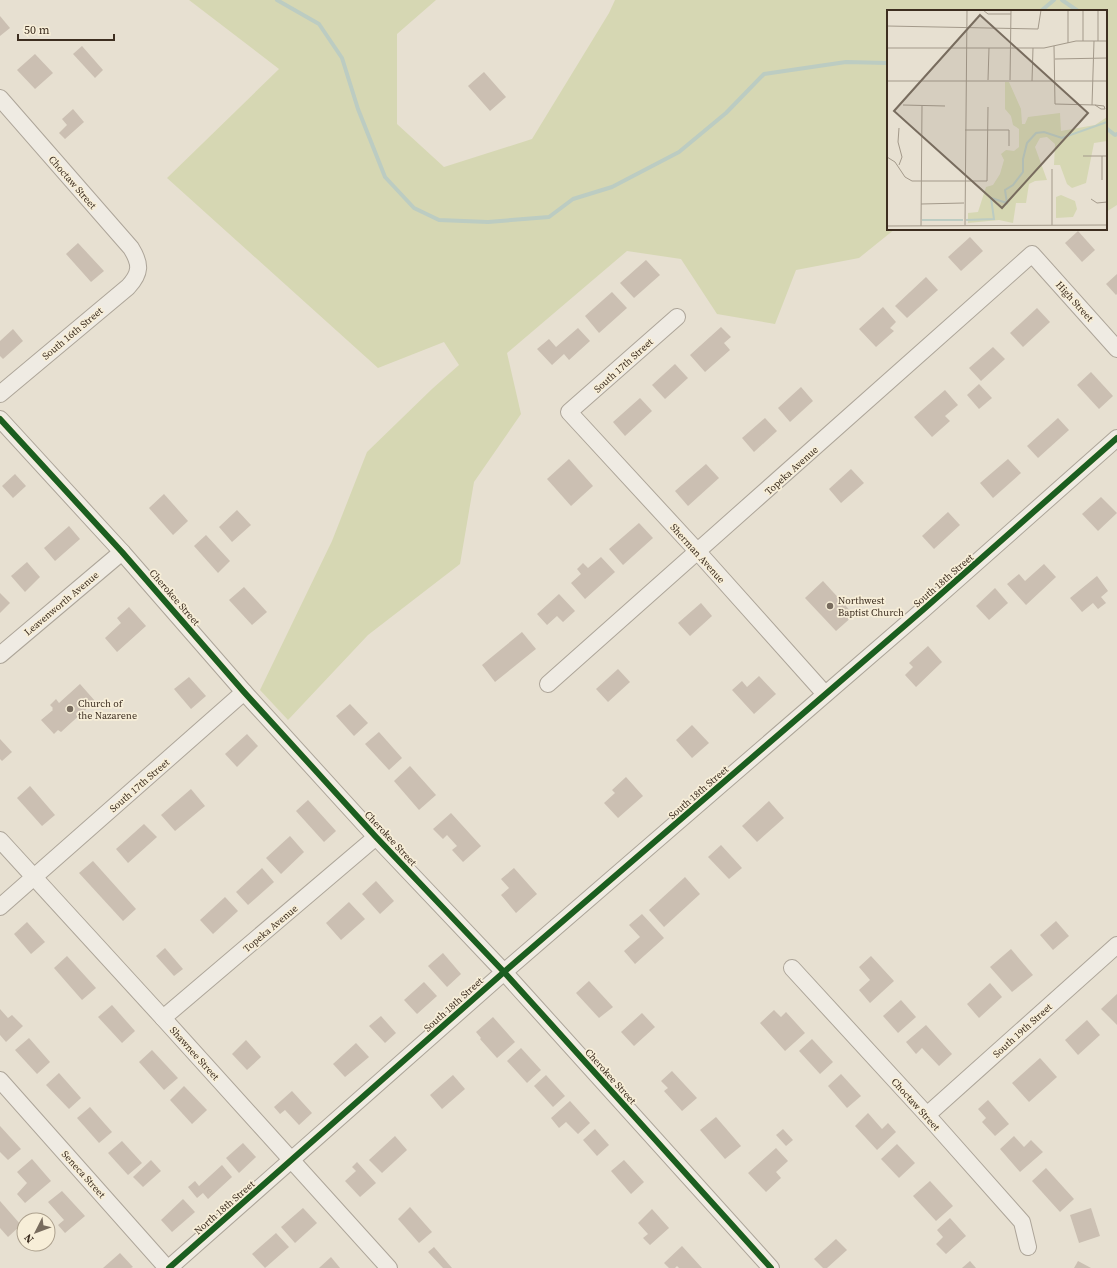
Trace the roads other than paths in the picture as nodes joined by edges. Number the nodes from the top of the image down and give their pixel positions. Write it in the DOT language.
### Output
graph roads {
  1 [pos="0,98"];
  2 [pos="1032,254"];
  3 [pos="139,268"];
  4 [pos="677,317"];
  5 [pos="1117,349"];
  6 [pos="0,394"];
  7 [pos="569,412"];
  8 [pos="0,420"];
  9 [pos="1117,438"];
  10 [pos="122,552"];
  11 [pos="698,552"];
  12 [pos="0,655"];
  13 [pos="548,684"];
  14 [pos="244,692"];
  15 [pos="825,694"];
  16 [pos="376,837"];
  17 [pos="0,840"];
  18 [pos="33,877"];
  19 [pos="0,907"];
  20 [pos="1117,945"];
  21 [pos="792,968"];
  22 [pos="504,972"];
  23 [pos="163,1018"];
  24 [pos="0,1080"];
  25 [pos="927,1115"];
  26 [pos="292,1160"];
  27 [pos="1028,1247"];
  28 [pos="168,1268"];
  29 [pos="389,1268"];
  30 [pos="771,1268"];
  1 -- 3 [label="street, Choctaw Street"];
  2 -- 5 [label="street, High Street"];
  2 -- 11 [label="street, Topeka Avenue"];
  3 -- 6 [label="street, South 16th Street"];
  4 -- 7 [label="street, South 17th Street"];
  7 -- 11 [label="street, Sherman Avenue"];
  8 -- 10 [label="street, Cherokee Street"];
  9 -- 15 [label="street, South 18th Street"];
  10 -- 12 [label="street, Leavenworth Avenue"];
  10 -- 14 [label="street, Cherokee Street"];
  11 -- 13 [label="street, Topeka Avenue"];
  11 -- 15 [label="street, Sherman Avenue"];
  14 -- 16 [label="street, Cherokee Street"];
  14 -- 18 [label="street, South 17th Street"];
  15 -- 22 [label="street, South 18th Street"];
  16 -- 22 [label="street, Cherokee Street"];
  16 -- 23 [label="street, Topeka Avenue"];
  17 -- 18 [label="street, Shawnee Street"];
  18 -- 19 [label="street, South 17th Street"];
  18 -- 23 [label="street, Shawnee Street"];
  20 -- 25 [label="street, South 19th Street"];
  21 -- 25 [label="street, Choctaw Street"];
  22 -- 26 [label="street, South 18th Street"];
  22 -- 30 [label="street, Cherokee Street"];
  23 -- 26 [label="street, Shawnee Street"];
  24 -- 28 [label="street, Seneca Street"];
  25 -- 27 [label="street, Choctaw Street"];
  26 -- 28 [label="street, North 18th Street"];
  26 -- 29 [label="street, Shawnee Street"];
}
